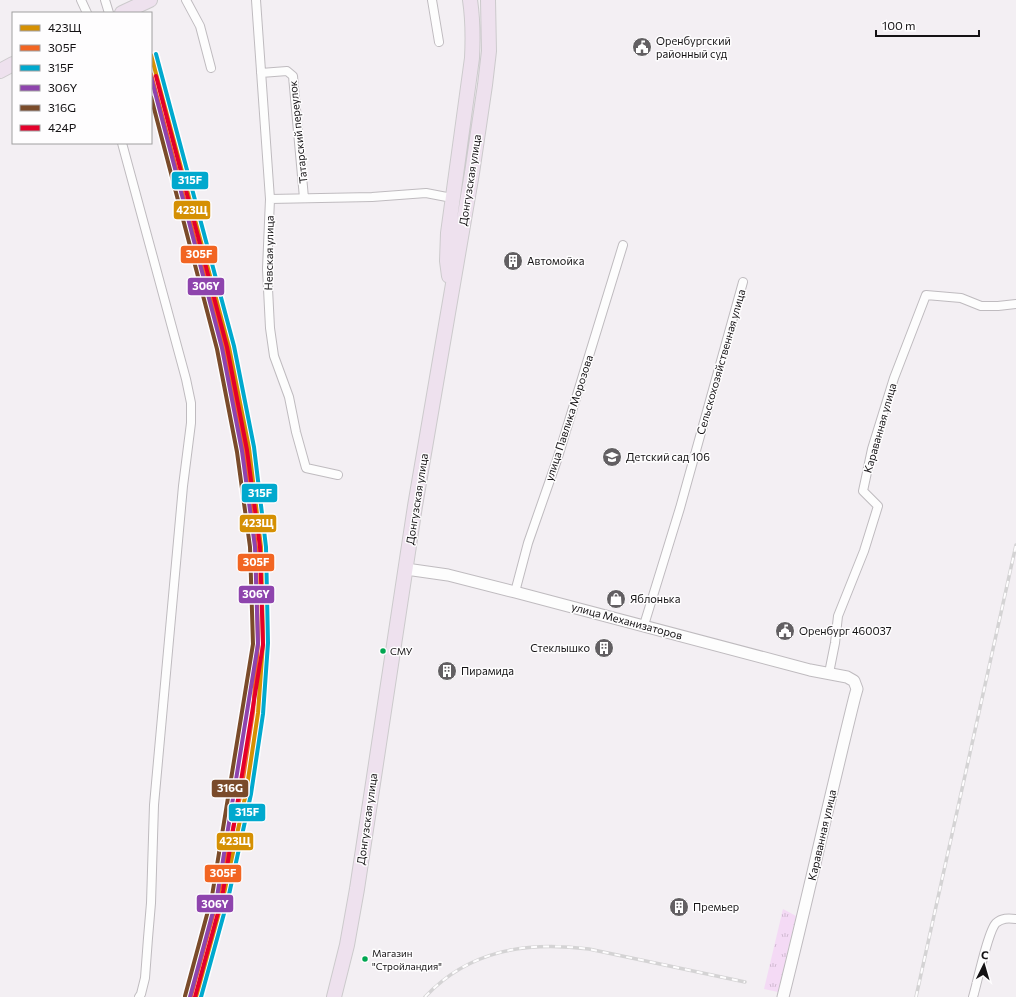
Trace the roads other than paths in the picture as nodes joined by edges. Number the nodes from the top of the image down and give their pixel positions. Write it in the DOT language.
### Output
graph roads {
  1 [pos="81,0"];
  2 [pos="105,0"];
  3 [pos="150,0"];
  4 [pos="186,0"];
  5 [pos="256,0"];
  6 [pos="432,0"];
  7 [pos="470,0"];
  8 [pos="488,0"];
  9 [pos="87,12"];
  10 [pos="109,12"];
  11 [pos="124,12"];
  12 [pos="439,42"];
  13 [pos="12,65"];
  14 [pos="211,68"];
  15 [pos="0,71"];
  16 [pos="261,73"];
  17 [pos="122,144"];
  18 [pos="304,198"];
  19 [pos="452,198"];
  20 [pos="270,199"];
  21 [pos="623,245"];
  22 [pos="743,282"];
  23 [pos="451,292"];
  24 [pos="1016,304"];
  25 [pos="338,475"];
  26 [pos="406,570"];
  27 [pos="515,592"];
  28 [pos="644,625"];
  29 [pos="829,673"];
  30 [pos="847,677"];
  31 [pos="1016,918"];
  32 [pos="139,997"];
  33 [pos="334,997"];
  34 [pos="783,997"];
  35 [pos="973,997"];
  1 -- 9 [label="street"];
  2 -- 10 [label="street"];
  3 -- 11 [label="highway"];
  4 -- 14 [label="street"];
  5 -- 16 [label="street, Невская улица"];
  6 -- 12 [label="street"];
  7 -- 19 [label="highway"];
  8 -- 23 [label="highway, Донгузская улица"];
  13 -- 15 [label="highway"];
  16 -- 18 [label="street, Татарский переулок"];
  16 -- 20 [label="street, Невская улица"];
  17 -- 32 [label="street"];
  18 -- 19 [label="street"];
  18 -- 20 [label="street"];
  19 -- 23 [label="highway"];
  20 -- 25 [label="street, Невская улица"];
  21 -- 27 [label="street, улица Павлика Морозова"];
  22 -- 28 [label="street, Сельскохозяйственная улица"];
  23 -- 26 [label="highway, Донгузская улица"];
  24 -- 29 [label="street, Караванная улица"];
  26 -- 27 [label="street, улица Механизаторов"];
  26 -- 33 [label="highway, Донгузская улица"];
  27 -- 28 [label="street, улица Механизаторов"];
  28 -- 29 [label="street, улица Механизаторов"];
  29 -- 30 [label="street, улица Механизаторов"];
  30 -- 34 [label="street, Караванная улица"];
  31 -- 35 [label="street"];
}
